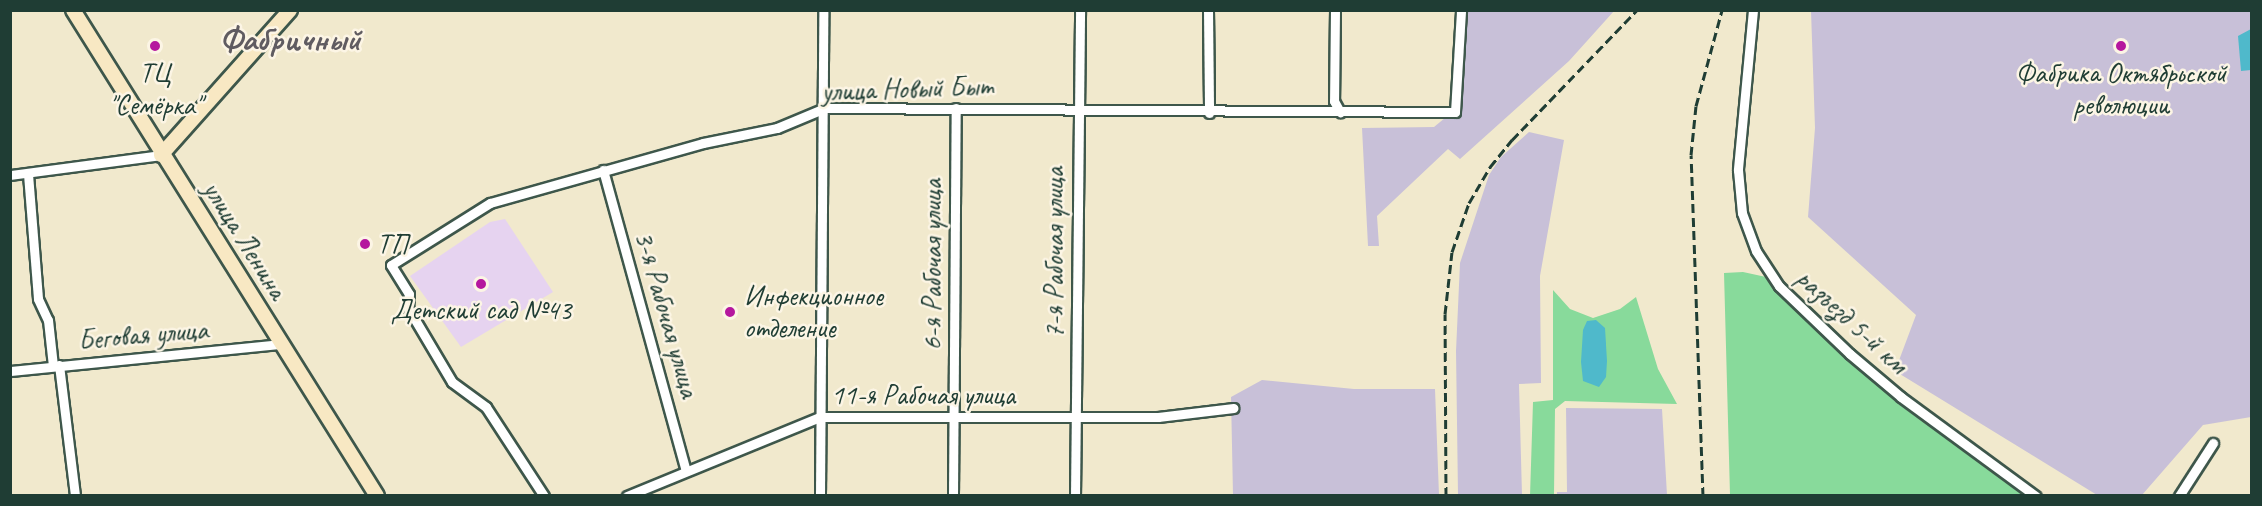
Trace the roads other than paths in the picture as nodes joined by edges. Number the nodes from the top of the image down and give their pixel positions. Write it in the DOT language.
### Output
graph roads {
  1 [pos="73,10"];
  2 [pos="290,10"];
  3 [pos="823,10"];
  4 [pos="1080,10"];
  5 [pos="1208,10"];
  6 [pos="1335,10"];
  7 [pos="1461,10"];
  8 [pos="1753,10"];
  9 [pos="825,108"];
  10 [pos="956,108"];
  11 [pos="1077,109"];
  12 [pos="1340,112"];
  13 [pos="1209,113"];
  14 [pos="161,155"];
  15 [pos="603,170"];
  16 [pos="28,174"];
  17 [pos="10,175"];
  18 [pos="280,344"];
  19 [pos="56,366"];
  20 [pos="10,371"];
  21 [pos="1233,408"];
  22 [pos="820,417"];
  23 [pos="953,417"];
  24 [pos="1075,417"];
  25 [pos="2213,442"];
  26 [pos="686,471"];
  27 [pos="75,495"];
  28 [pos="377,495"];
  29 [pos="544,495"];
  30 [pos="627,495"];
  31 [pos="820,495"];
  32 [pos="952,495"];
  33 [pos="1076,495"];
  34 [pos="2036,495"];
  35 [pos="2179,495"];
  1 -- 14 [label="main road, улица Ленина"];
  2 -- 14 [label="main road"];
  3 -- 9 [label="street"];
  4 -- 11 [label="street, 7-я Рабочая улица"];
  5 -- 13 [label="street"];
  6 -- 12 [label="street"];
  7 -- 12 [label="street, улица Новый Быт"];
  8 -- 34 [label="street, разъезд 5-й км"];
  9 -- 10 [label="street, улица Новый Быт"];
  9 -- 15 [label="street, улица Новый Быт"];
  9 -- 22 [label="street"];
  10 -- 11 [label="street, улица Новый Быт"];
  10 -- 23 [label="street, 6-я Рабочая улица"];
  11 -- 13 [label="street, улица Новый Быт"];
  11 -- 24 [label="street, 7-я Рабочая улица"];
  12 -- 13 [label="street, улица Новый Быт"];
  14 -- 16 [label="street"];
  14 -- 18 [label="main road, улица Ленина"];
  15 -- 26 [label="street, 3-я Рабочая улица"];
  15 -- 29 [label="street, улица Новый Быт"];
  16 -- 17 [label="street"];
  16 -- 19 [label="street"];
  18 -- 19 [label="street, Беговая улица"];
  18 -- 28 [label="main road, улица Ленина"];
  19 -- 20 [label="street, Беговая улица"];
  19 -- 27 [label="street"];
  21 -- 24 [label="street, 11-я Рабочая улица"];
  22 -- 23 [label="street, 11-я Рабочая улица"];
  22 -- 26 [label="street, 11-я Рабочая улица"];
  22 -- 31 [label="street"];
  23 -- 24 [label="street, 11-я Рабочая улица"];
  23 -- 32 [label="street, 6-я Рабочая улица"];
  24 -- 33 [label="street, 7-я Рабочая улица"];
  25 -- 35 [label="street"];
  26 -- 30 [label="street, 11-я Рабочая улица"];
}
